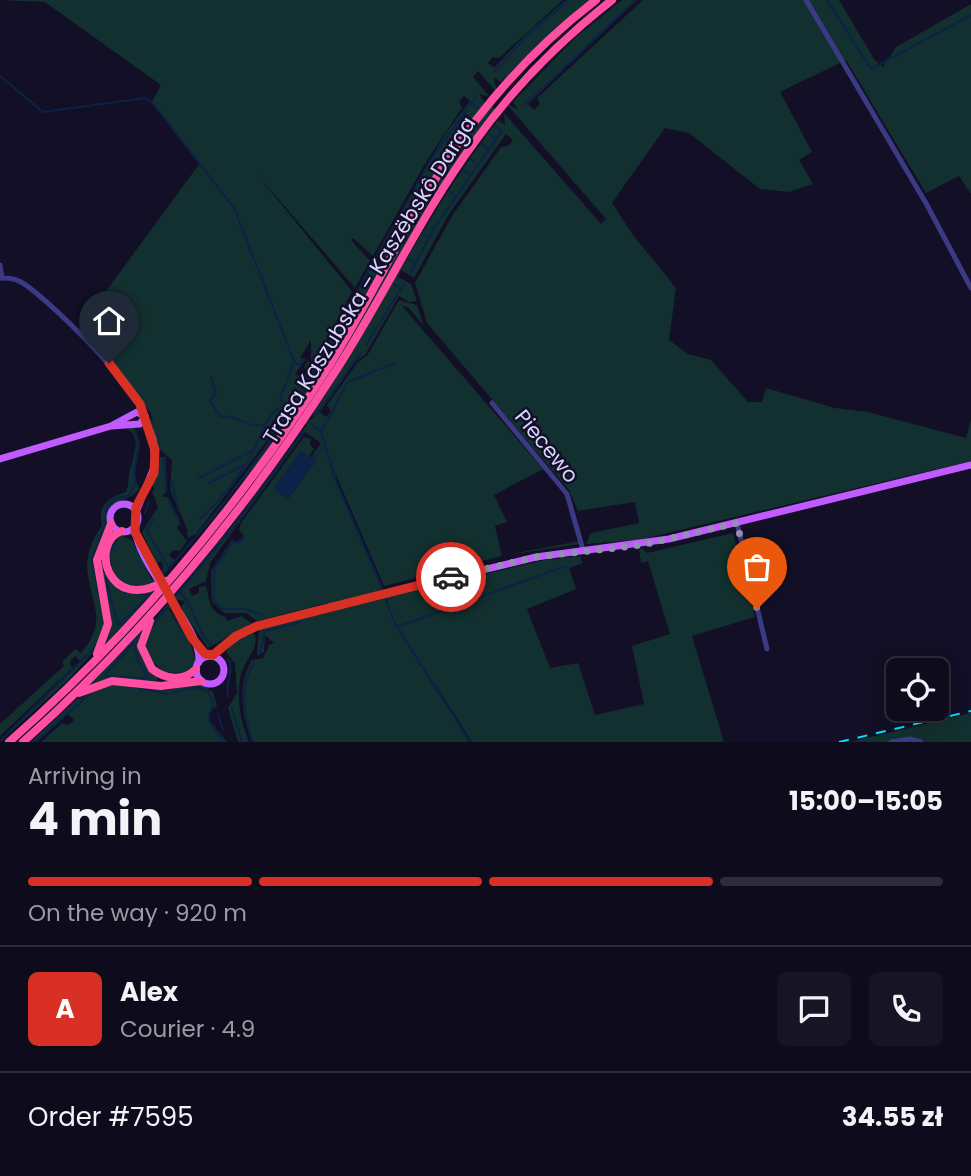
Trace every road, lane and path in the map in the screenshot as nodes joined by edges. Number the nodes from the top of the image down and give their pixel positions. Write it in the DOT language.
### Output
graph roads {
  1 [pos="596,0"];
  2 [pos="612,0"];
  3 [pos="806,0"];
  4 [pos="0,265"];
  5 [pos="1,278"];
  6 [pos="971,288"];
  7 [pos="492,403"];
  8 [pos="138,418"];
  9 [pos="0,459"];
  10 [pos="971,465"];
  11 [pos="146,489"];
  12 [pos="126,504"];
  13 [pos="136,512"];
  14 [pos="737,523"];
  15 [pos="111,524"];
  16 [pos="135,526"];
  17 [pos="123,531"];
  18 [pos="142,549"];
  19 [pos="583,550"];
  20 [pos="171,578"];
  21 [pos="158,606"];
  22 [pos="234,637"];
  23 [pos="192,638"];
  24 [pos="767,649"];
  25 [pos="209,656"];
  26 [pos="222,662"];
  27 [pos="90,665"];
  28 [pos="198,666"];
  29 [pos="201,681"];
  30 [pos="70,698"];
  31 [pos="9,742"];
  32 [pos="23,742"];
  33 [pos="891,742"];
  34 [pos="921,742"];
  1 -- 20 [label="highway, Trasa Kaszubska – Kaszëbskô Darga"];
  2 -- 21 [label="highway, Trasa Kaszubska – Kaszëbskô Darga"];
  3 -- 6 [label="street"];
  4 -- 5 [label="street"];
  5 -- 8 [label="street"];
  7 -- 19 [label="street, Piecewo"];
  8 -- 9 [label="main road"];
  8 -- 11 [label="main road"];
  10 -- 14 [label="main road"];
  11 -- 12 [label="main road"];
  11 -- 13 [label="main road"];
  12 -- 13 [label="main road"];
  12 -- 15 [label="main road"];
  13 -- 16 [label="main road"];
  14 -- 19 [label="main road"];
  14 -- 24 [label="street"];
  15 -- 17 [label="main road"];
  15 -- 27 [label="highway"];
  16 -- 17 [label="main road"];
  16 -- 18 [label="main road"];
  17 -- 18 [label="main road"];
  17 -- 20 [label="highway"];
  18 -- 23 [label="main road"];
  19 -- 22 [label="main road"];
  20 -- 27 [label="highway, Trasa Kaszubska – Kaszëbskô Darga"];
  21 -- 28 [label="highway"];
  21 -- 30 [label="highway, Trasa Kaszubska – Kaszëbskô Darga"];
  22 -- 25 [label="main road"];
  22 -- 26 [label="main road"];
  23 -- 25 [label="main road"];
  23 -- 28 [label="main road"];
  25 -- 26 [label="main road"];
  25 -- 28 [label="main road"];
  26 -- 29 [label="main road"];
  27 -- 31 [label="highway, Trasa Kaszubska – Kaszëbskô Darga"];
  28 -- 29 [label="main road"];
  29 -- 30 [label="highway"];
  30 -- 32 [label="highway, Trasa Kaszubska – Kaszëbskô Darga"];
  33 -- 34 [label="street"];
}
